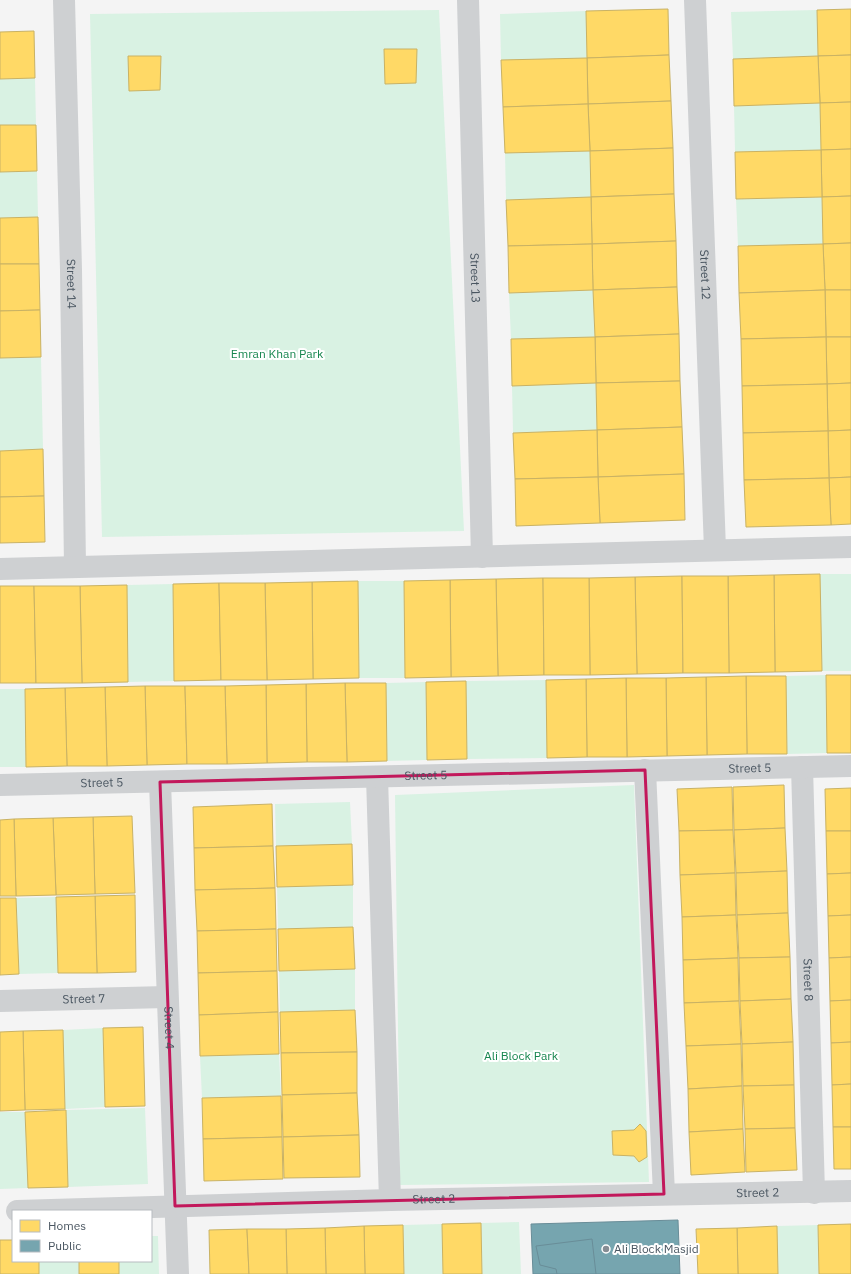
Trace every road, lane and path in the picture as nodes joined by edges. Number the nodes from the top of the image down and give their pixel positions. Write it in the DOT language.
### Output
graph roads {
  1 [pos="64,0"];
  2 [pos="468,0"];
  3 [pos="695,0"];
  4 [pos="851,547"];
  5 [pos="715,550"];
  6 [pos="482,556"];
  7 [pos="75,567"];
  8 [pos="0,569"];
  9 [pos="851,766"];
  10 [pos="802,767"];
  11 [pos="645,770"];
  12 [pos="378,777"];
  13 [pos="160,782"];
  14 [pos="0,785"];
  15 [pos="167,997"];
  16 [pos="0,1001"];
  17 [pos="851,1191"];
  18 [pos="814,1193"];
  19 [pos="664,1194"];
  20 [pos="390,1200"];
  21 [pos="175,1206"];
  22 [pos="49,1210"];
  23 [pos="12,1211"];
  24 [pos="0,1212"];
  25 [pos="178,1274"];
  1 -- 7 [label="street, Street 14"];
  2 -- 6 [label="street, Street 13"];
  3 -- 5 [label="street, Street 12"];
  4 -- 5 [label="street"];
  5 -- 6 [label="street"];
  6 -- 7 [label="street"];
  7 -- 8 [label="street"];
  9 -- 10 [label="street, Street 5"];
  10 -- 11 [label="street, Street 5"];
  10 -- 18 [label="street, Street 8"];
  11 -- 12 [label="street, Street 5"];
  11 -- 19 [label="street"];
  12 -- 13 [label="street, Street 5"];
  12 -- 20 [label="street"];
  13 -- 14 [label="street, Street 5"];
  13 -- 15 [label="street, Street 4"];
  15 -- 16 [label="street, Street 7"];
  15 -- 21 [label="street, Street 4"];
  17 -- 18 [label="street, Street 2"];
  18 -- 19 [label="street, Street 2"];
  19 -- 20 [label="street, Street 2"];
  20 -- 21 [label="street, Street 2"];
  21 -- 22 [label="street, Street 2"];
  21 -- 25 [label="street, Street 4"];
  23 -- 24 [label="street"];
}
